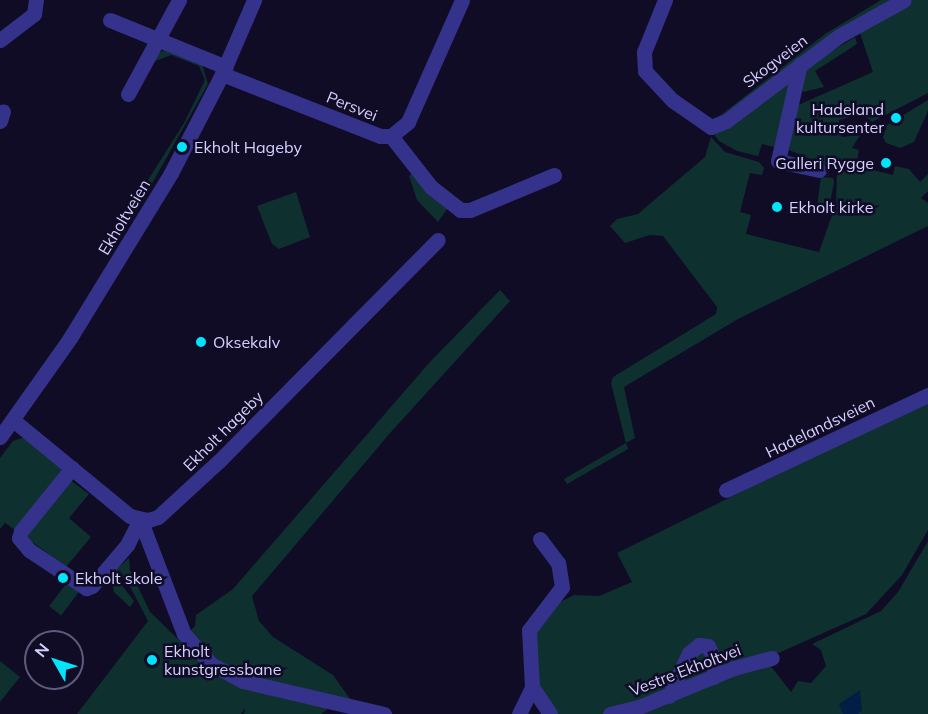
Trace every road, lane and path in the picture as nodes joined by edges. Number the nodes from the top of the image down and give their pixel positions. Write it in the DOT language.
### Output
graph roads {
  1 [pos="36,0"];
  2 [pos="179,0"];
  3 [pos="254,0"];
  4 [pos="462,0"];
  5 [pos="665,0"];
  6 [pos="904,0"];
  7 [pos="110,20"];
  8 [pos="0,40"];
  9 [pos="159,40"];
  10 [pos="800,64"];
  11 [pos="224,70"];
  12 [pos="128,94"];
  13 [pos="391,135"];
  14 [pos="819,171"];
  15 [pos="554,175"];
  16 [pos="438,240"];
  17 [pos="928,395"];
  18 [pos="13,420"];
  19 [pos="0,437"];
  20 [pos="72,468"];
  21 [pos="726,490"];
  22 [pos="140,519"];
  23 [pos="540,539"];
  24 [pos="772,658"];
  25 [pos="714,677"];
  26 [pos="532,687"];
  27 [pos="669,696"];
  28 [pos="384,714"];
  29 [pos="519,714"];
  30 [pos="550,714"];
  31 [pos="610,714"];
  1 -- 8 [label="street"];
  2 -- 9 [label="street"];
  3 -- 11 [label="street, Ekholtveien"];
  4 -- 13 [label="street, Persvei"];
  5 -- 10 [label="street, Skogveien"];
  6 -- 10 [label="street, Skogveien"];
  7 -- 9 [label="street, Persvei"];
  9 -- 11 [label="street, Persvei"];
  9 -- 12 [label="street"];
  10 -- 14 [label="street"];
  11 -- 13 [label="street, Persvei"];
  11 -- 18 [label="street, Ekholtveien"];
  13 -- 15 [label="street"];
  16 -- 22 [label="street, Ekholt hageby"];
  17 -- 21 [label="street, Hadelandsveien"];
  18 -- 19 [label="street, Ekholtveien"];
  18 -- 20 [label="street"];
  20 -- 22 [label="street"];
  20 -- 22 [label="street"];
  22 -- 28 [label="street"];
  23 -- 26 [label="street"];
  24 -- 25 [label="street, Vestre Ekholtvei"];
  25 -- 27 [label="street, Vestre Ekholtvei"];
  25 -- 27 [label="street"];
  26 -- 29 [label="street"];
  26 -- 30 [label="street"];
  27 -- 31 [label="street, Vestre Ekholtvei"];
}
